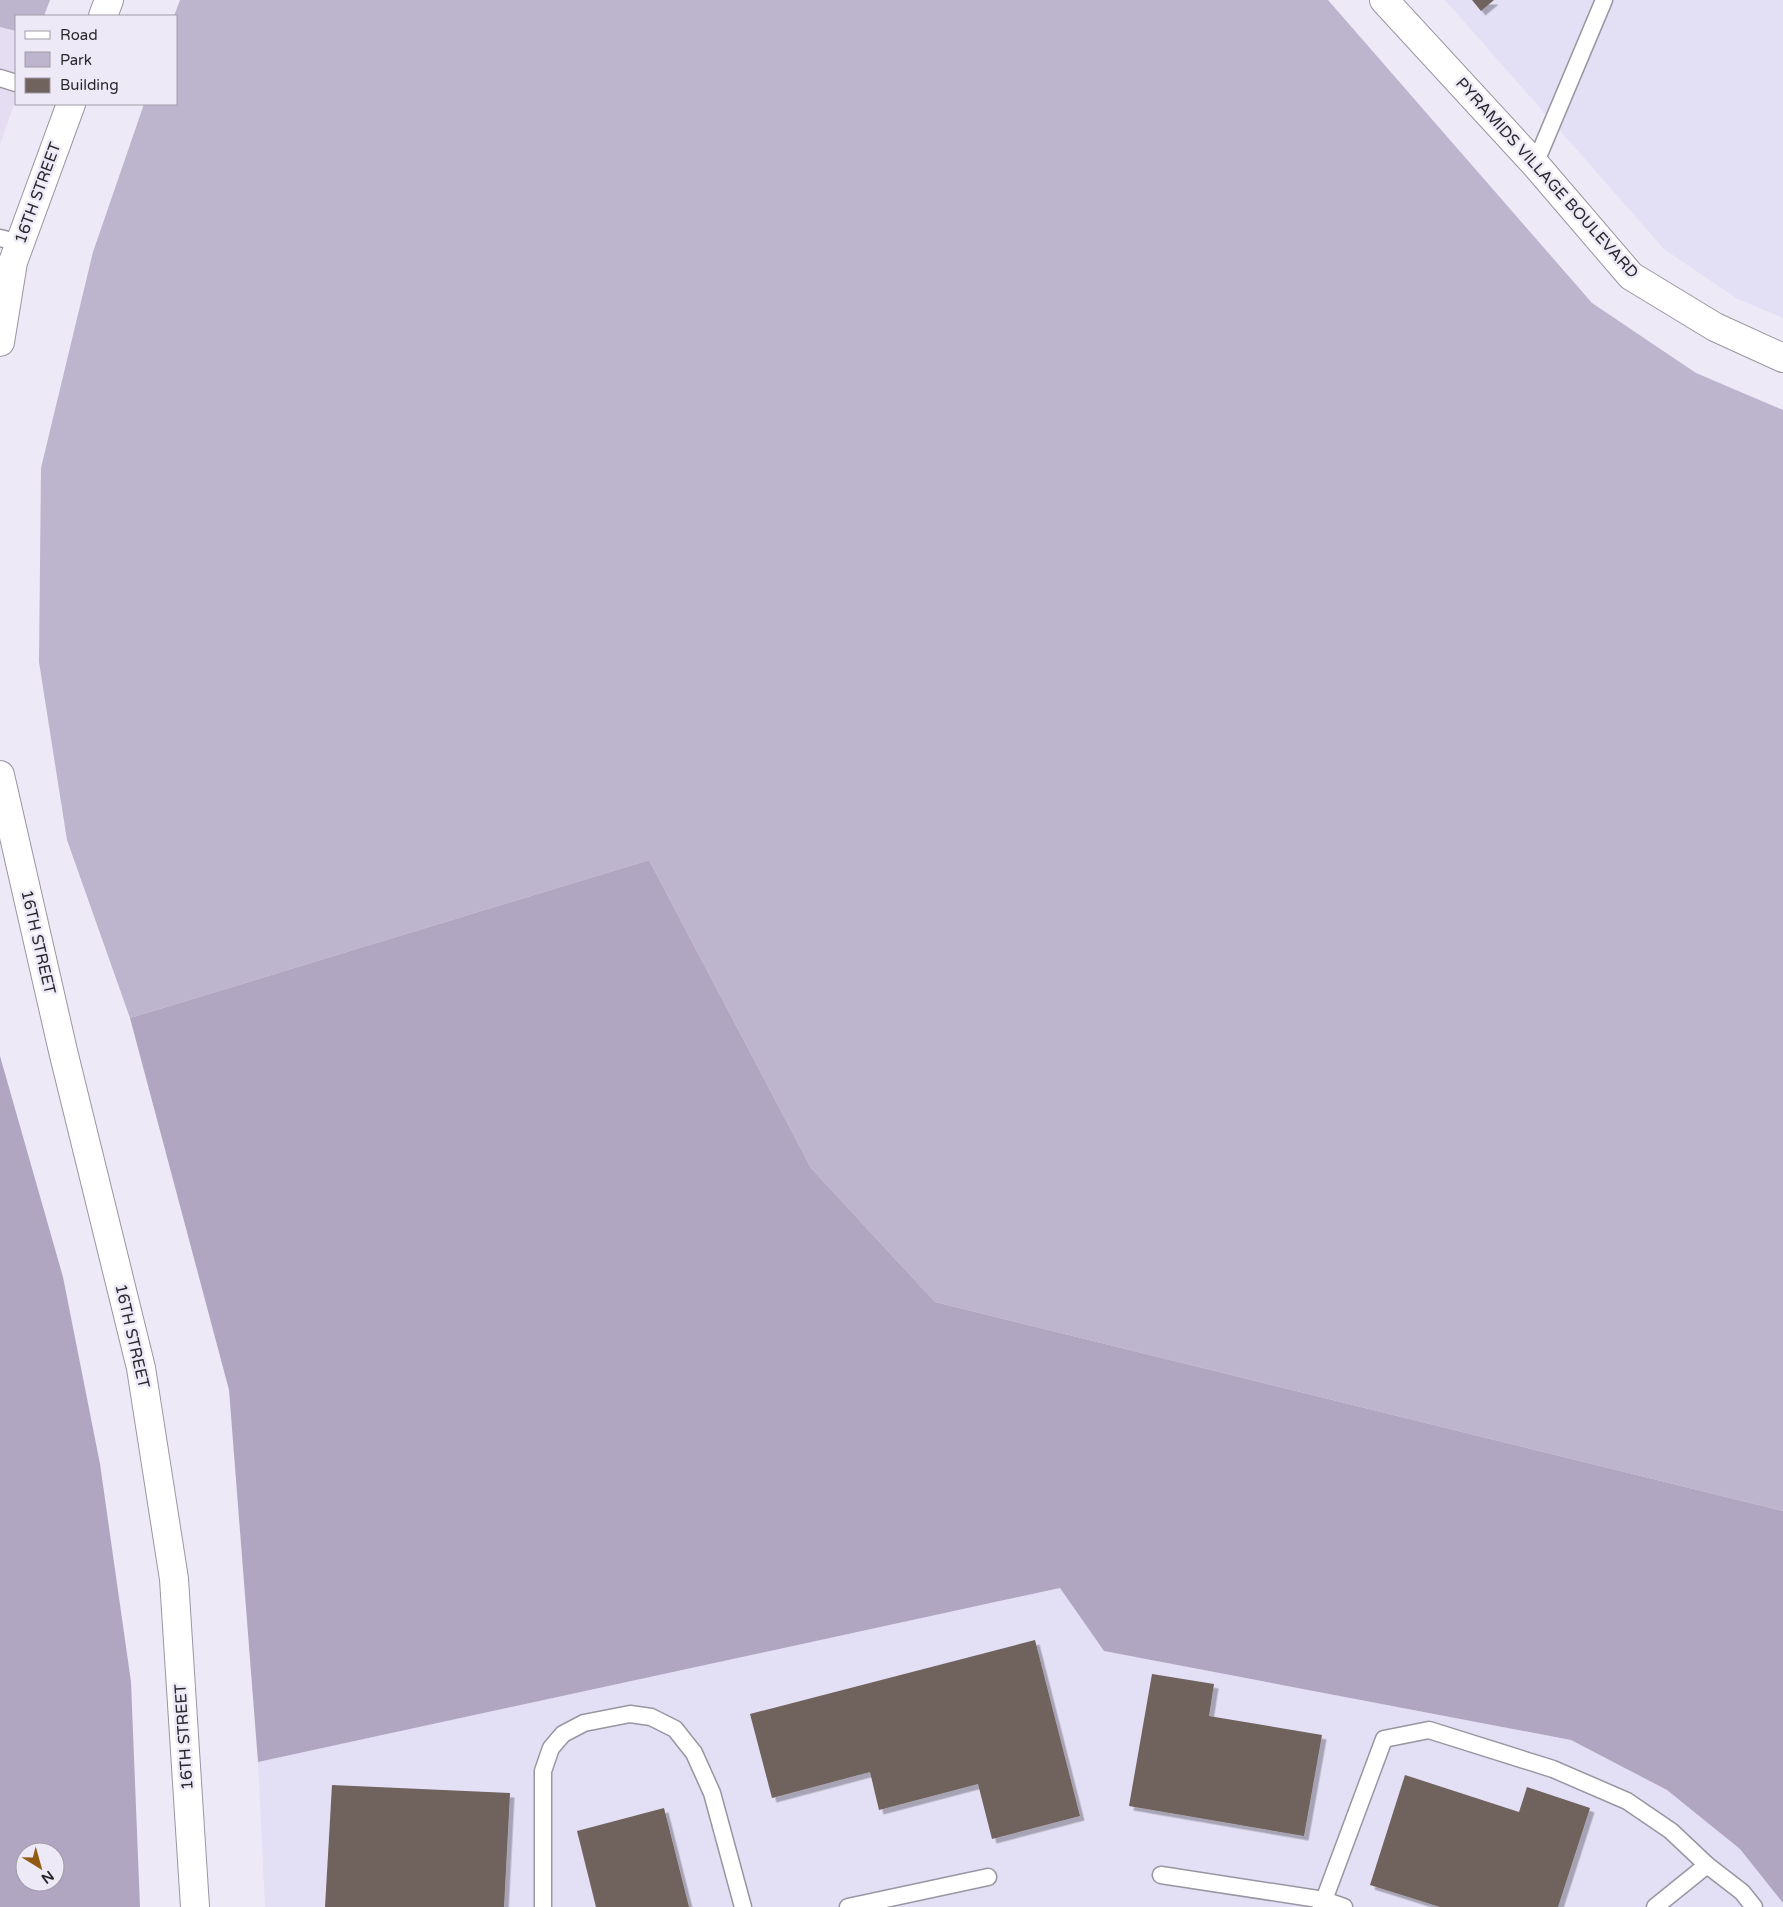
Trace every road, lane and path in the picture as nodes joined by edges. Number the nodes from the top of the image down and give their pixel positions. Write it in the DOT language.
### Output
graph roads {
  1 [pos="109,0"];
  2 [pos="1384,0"];
  3 [pos="1604,0"];
  4 [pos="103,15"];
  5 [pos="0,78"];
  6 [pos="15,83"];
  7 [pos="71,105"];
  8 [pos="1535,164"];
  9 [pos="10,240"];
  10 [pos="0,342"];
  11 [pos="1783,358"];
  12 [pos="0,775"];
  13 [pos="1707,1864"];
  14 [pos="1161,1876"];
  15 [pos="988,1877"];
  16 [pos="1322,1904"];
  17 [pos="195,1907"];
  18 [pos="543,1907"];
  19 [pos="743,1907"];
  20 [pos="848,1907"];
  21 [pos="1344,1907"];
  22 [pos="1655,1907"];
  23 [pos="1754,1907"];
  1 -- 4 [label="street"];
  2 -- 8 [label="street, PYRAMIDS VILLAGE BOULEVARD"];
  3 -- 8 [label="lane"];
  5 -- 6 [label="lane"];
  7 -- 9 [label="street, 16TH STREET"];
  8 -- 11 [label="street, PYRAMIDS VILLAGE BOULEVARD"];
  9 -- 10 [label="street, 16TH STREET"];
  12 -- 17 [label="street, 16TH STREET"];
  13 -- 16 [label="lane"];
  13 -- 22 [label="lane"];
  13 -- 23 [label="lane"];
  14 -- 16 [label="lane"];
  15 -- 20 [label="lane"];
  16 -- 21 [label="lane"];
  18 -- 19 [label="lane"];
}
